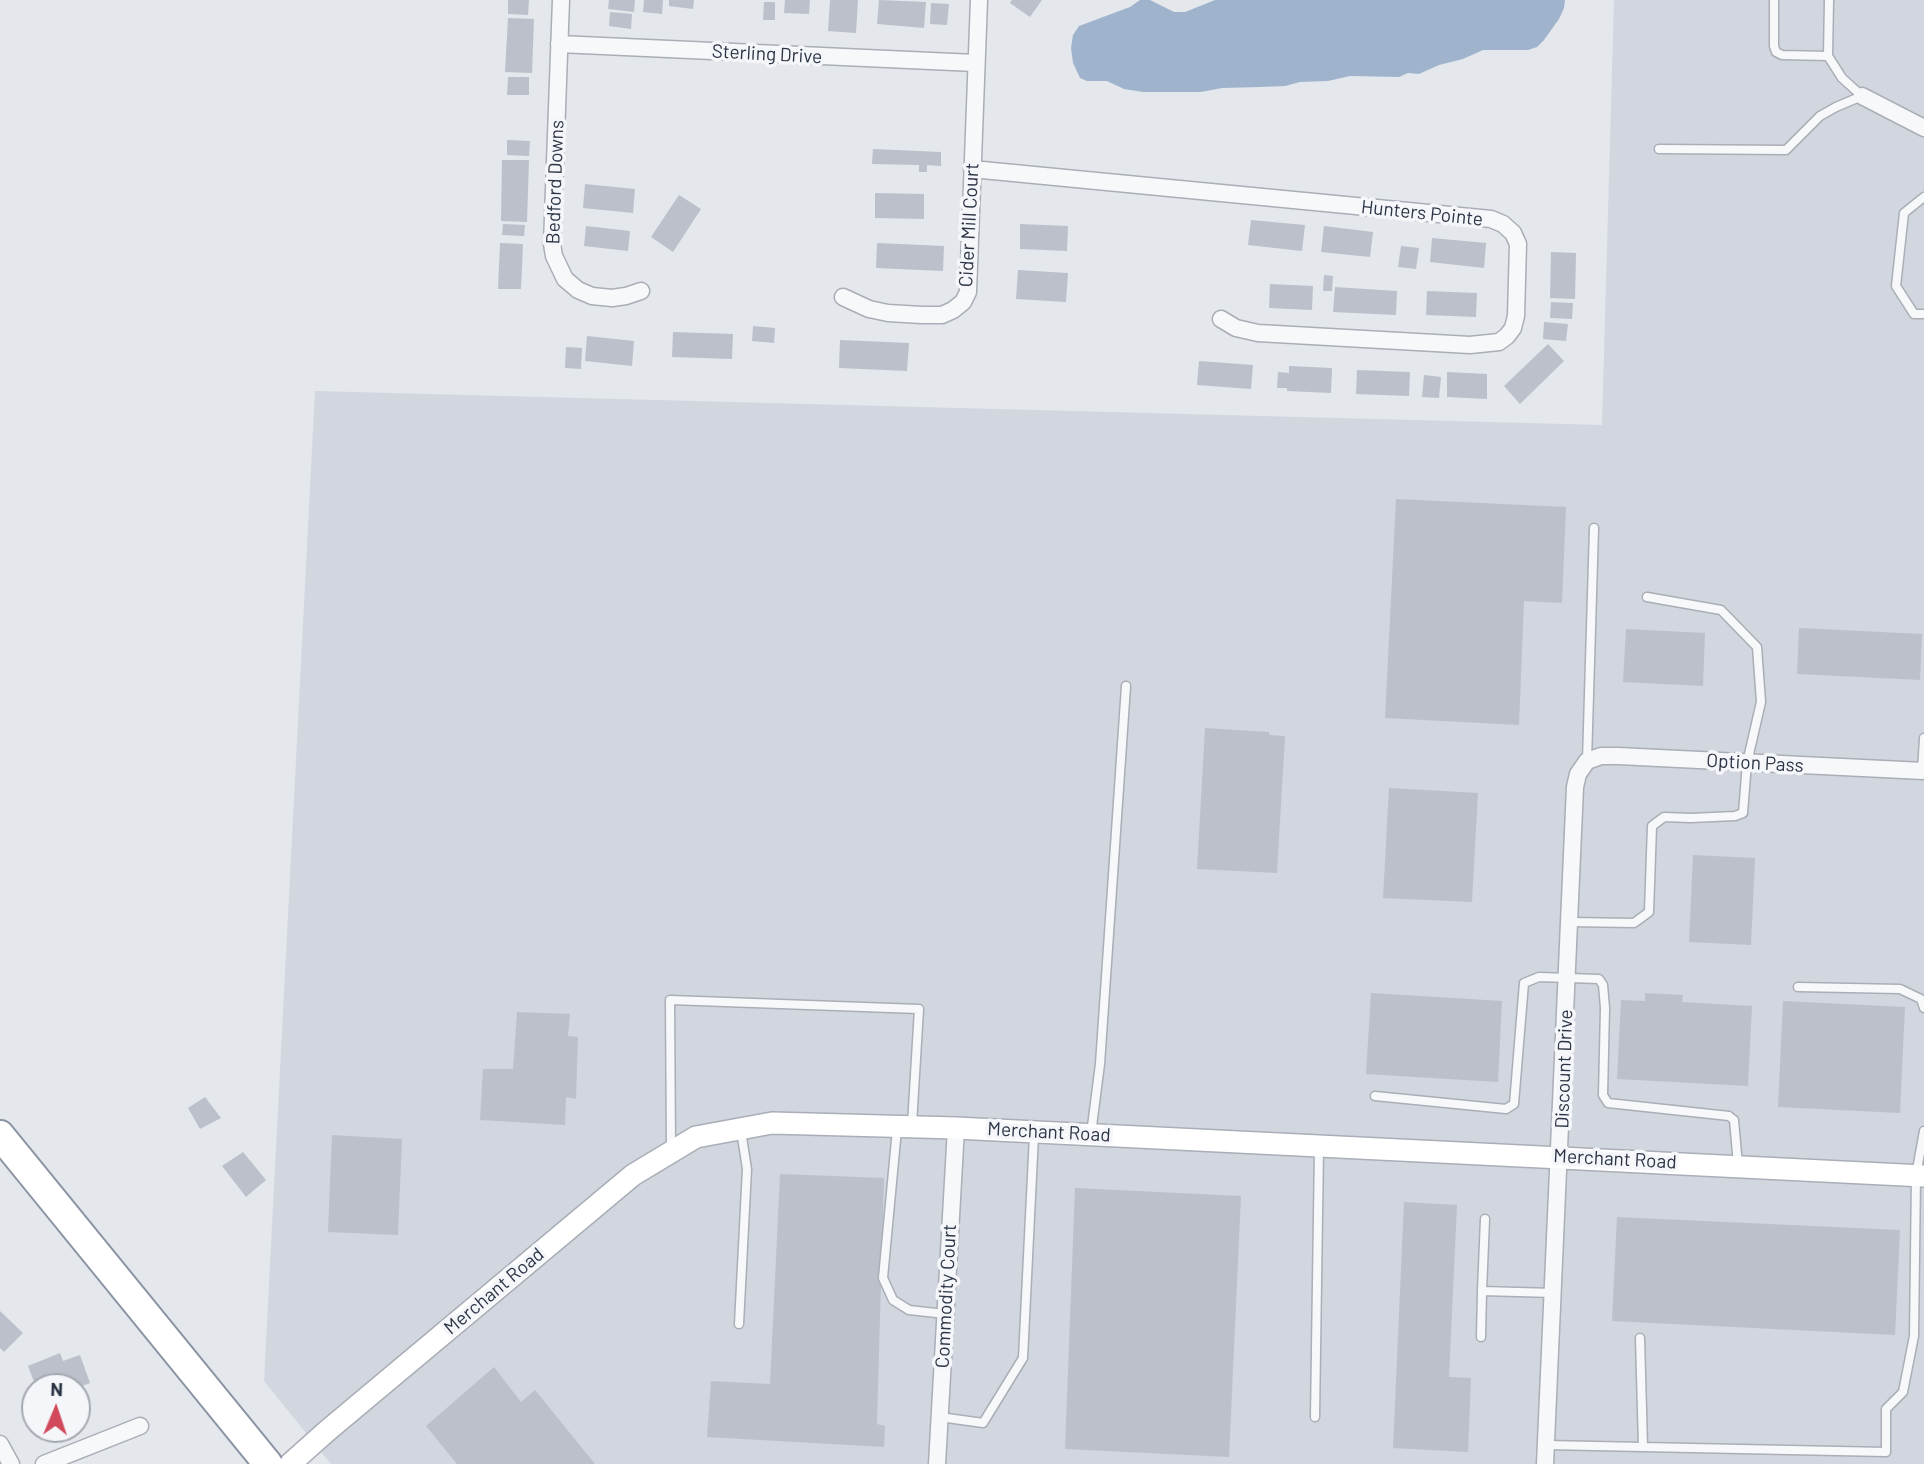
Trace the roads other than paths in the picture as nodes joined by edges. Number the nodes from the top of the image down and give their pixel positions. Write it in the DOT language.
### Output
graph roads {
  1 [pos="561,0"];
  2 [pos="979,0"];
  3 [pos="1774,0"];
  4 [pos="1829,0"];
  5 [pos="559,44"];
  6 [pos="1828,57"];
  7 [pos="975,64"];
  8 [pos="1862,96"];
  9 [pos="1924,128"];
  10 [pos="1659,149"];
  11 [pos="972,169"];
  12 [pos="1924,197"];
  13 [pos="641,291"];
  14 [pos="843,297"];
  15 [pos="1924,314"];
  16 [pos="1221,318"];
  17 [pos="1594,528"];
  18 [pos="1647,597"];
  19 [pos="1126,686"];
  20 [pos="1924,738"];
  21 [pos="1587,761"];
  22 [pos="1747,763"];
  23 [pos="1923,771"];
  24 [pos="1570,922"];
  25 [pos="1567,977"];
  26 [pos="1798,987"];
  27 [pos="1924,1008"];
  28 [pos="1375,1096"];
  29 [pos="904,1127"];
  30 [pos="956,1128"];
  31 [pos="741,1129"];
  32 [pos="1924,1130"];
  33 [pos="1034,1132"];
  34 [pos="1091,1134"];
  35 [pos="0,1135"];
  36 [pos="1319,1145"];
  37 [pos="671,1152"];
  38 [pos="1560,1156"];
  39 [pos="1738,1166"];
  40 [pos="1920,1175"];
  41 [pos="1485,1219"];
  42 [pos="1482,1291"];
  43 [pos="1554,1293"];
  44 [pos="945,1314"];
  45 [pos="739,1324"];
  46 [pos="1481,1337"];
  47 [pos="1640,1339"];
  48 [pos="939,1417"];
  49 [pos="1315,1417"];
  50 [pos="140,1426"];
  51 [pos="0,1444"];
  52 [pos="1546,1445"];
  53 [pos="1643,1447"];
  54 [pos="11,1464"];
  55 [pos="44,1464"];
  56 [pos="268,1464"];
  57 [pos="290,1464"];
  58 [pos="937,1464"];
  59 [pos="1545,1464"];
  1 -- 5 [label="street, Bedford Downs"];
  2 -- 7 [label="street, Cider Mill Court"];
  3 -- 6 [label="lane"];
  4 -- 6 [label="lane"];
  5 -- 7 [label="street, Sterling Drive"];
  5 -- 13 [label="street, Bedford Downs"];
  6 -- 8 [label="lane"];
  7 -- 11 [label="street, Cider Mill Court"];
  8 -- 9 [label="street"];
  8 -- 10 [label="lane"];
  11 -- 14 [label="street, Cider Mill Court"];
  11 -- 16 [label="street, Hunters Pointe"];
  12 -- 15 [label="lane"];
  17 -- 21 [label="lane"];
  18 -- 22 [label="lane"];
  19 -- 34 [label="lane"];
  20 -- 23 [label="lane"];
  21 -- 22 [label="street, Option Pass"];
  21 -- 24 [label="street, Discount Drive"];
  22 -- 23 [label="street, Option Pass"];
  22 -- 24 [label="lane"];
  24 -- 25 [label="street, Discount Drive"];
  25 -- 28 [label="lane"];
  25 -- 38 [label="street, Discount Drive"];
  25 -- 39 [label="lane"];
  26 -- 27 [label="lane"];
  29 -- 30 [label="street, Merchant Road"];
  29 -- 31 [label="street, Merchant Road"];
  29 -- 37 [label="lane"];
  29 -- 44 [label="lane"];
  30 -- 33 [label="street, Merchant Road"];
  30 -- 44 [label="street, Commodity Court"];
  31 -- 37 [label="street, Merchant Road"];
  31 -- 45 [label="lane"];
  32 -- 40 [label="lane"];
  33 -- 34 [label="street, Merchant Road"];
  33 -- 48 [label="lane"];
  34 -- 36 [label="street, Merchant Road"];
  35 -- 56 [label="highway"];
  36 -- 38 [label="street, Merchant Road"];
  36 -- 49 [label="lane"];
  37 -- 57 [label="street, Merchant Road"];
  38 -- 39 [label="street, Merchant Road"];
  38 -- 43 [label="street, Discount Drive"];
  39 -- 40 [label="street, Merchant Road"];
  40 -- 53 [label="lane"];
  41 -- 42 [label="lane"];
  42 -- 43 [label="lane"];
  42 -- 46 [label="lane"];
  43 -- 52 [label="street, Discount Drive"];
  44 -- 48 [label="street, Commodity Court"];
  47 -- 53 [label="lane"];
  48 -- 58 [label="street, Commodity Court"];
  50 -- 55 [label="street"];
  51 -- 54 [label="street"];
  52 -- 53 [label="lane"];
  52 -- 59 [label="street, Discount Drive"];
}
